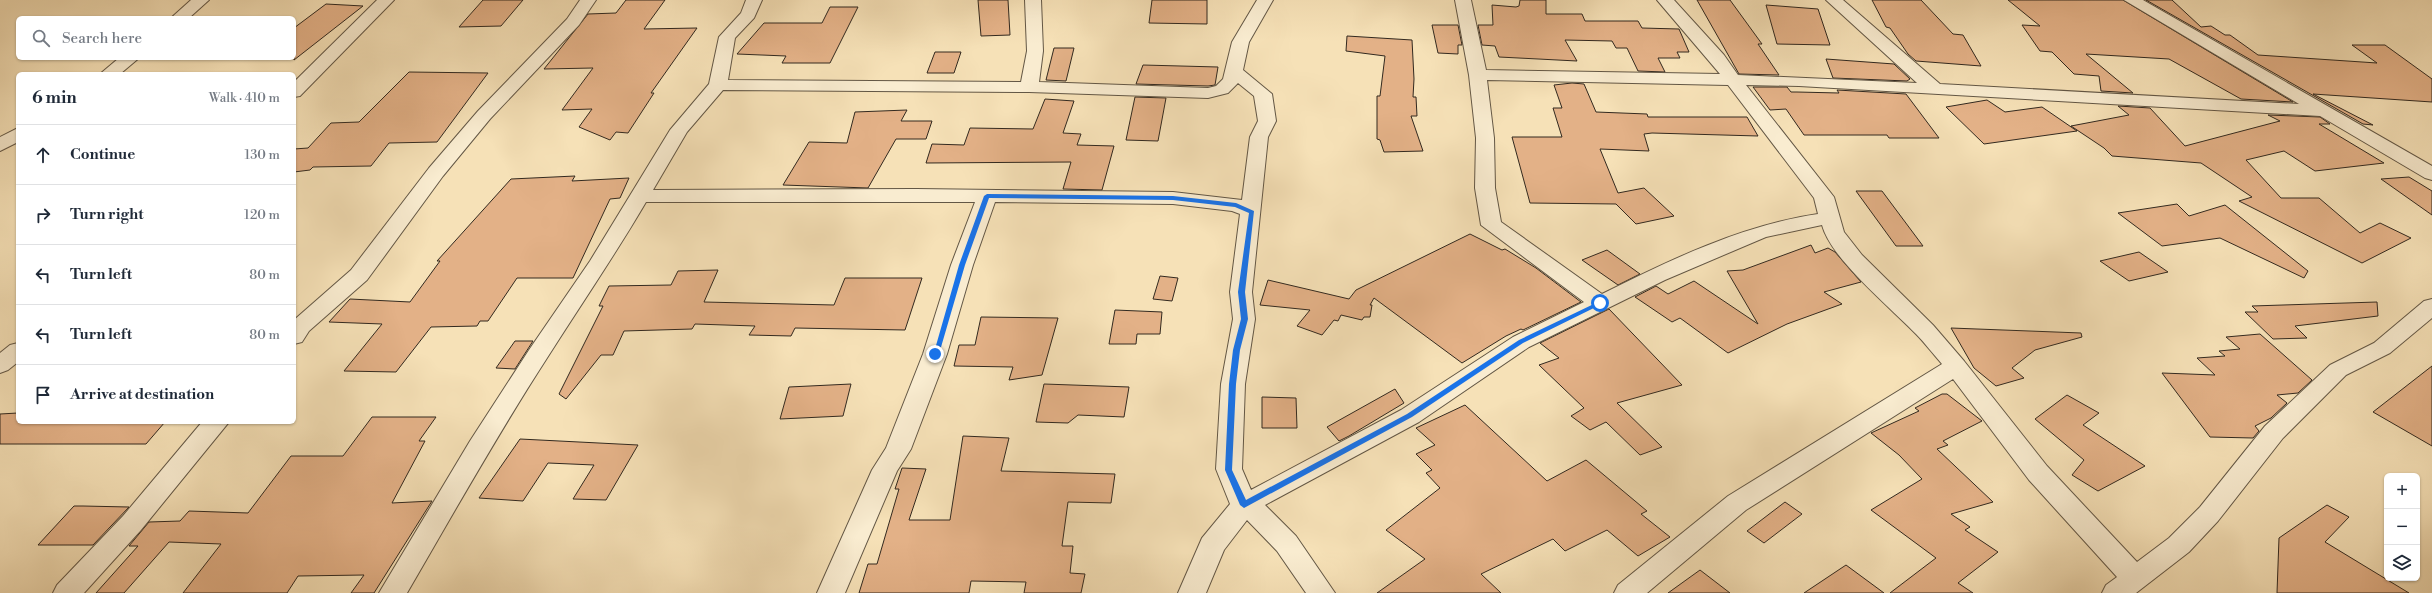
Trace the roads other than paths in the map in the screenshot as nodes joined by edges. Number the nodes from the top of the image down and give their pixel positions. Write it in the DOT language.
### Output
graph roads {
  1 [pos="201,0"];
  2 [pos="386,0"];
  3 [pos="588,0"];
  4 [pos="754,0"];
  5 [pos="1033,0"];
  6 [pos="1265,0"];
  7 [pos="1463,0"];
  8 [pos="1666,0"];
  9 [pos="1834,0"];
  10 [pos="2132,0"];
  11 [pos="181,16"];
  12 [pos="127,60"];
  13 [pos="112,72"];
  14 [pos="1235,72"];
  15 [pos="1478,75"];
  16 [pos="1734,81"];
  17 [pos="718,85"];
  18 [pos="1029,87"];
  19 [pos="1933,87"];
  20 [pos="296,90"];
  21 [pos="2321,111"];
  22 [pos="16,135"];
  23 [pos="0,145"];
  24 [pos="2432,174"];
  25 [pos="638,196"];
  26 [pos="987,196"];
  27 [pos="1252,212"];
  28 [pos="1830,218"];
  29 [pos="1600,303"];
  30 [pos="2432,306"];
  31 [pos="296,334"];
  32 [pos="16,352"];
  33 [pos="0,365"];
  34 [pos="1956,366"];
  35 [pos="215,424"];
  36 [pos="1244,505"];
  37 [pos="2135,578"];
  38 [pos="67,593"];
  39 [pos="394,593"];
  40 [pos="831,593"];
  41 [pos="1192,593"];
  42 [pos="1321,593"];
  43 [pos="1628,593"];
  44 [pos="2116,593"];
  1 -- 11 [label="street"];
  2 -- 20 [label="street"];
  3 -- 31 [label="street"];
  4 -- 17 [label="street"];
  5 -- 18 [label="street"];
  6 -- 14 [label="street"];
  7 -- 15 [label="street"];
  8 -- 16 [label="street"];
  9 -- 19 [label="street"];
  10 -- 21 [label="street"];
  12 -- 13 [label="street"];
  14 -- 18 [label="street"];
  14 -- 27 [label="street"];
  15 -- 16 [label="street"];
  15 -- 29 [label="street"];
  16 -- 19 [label="street"];
  16 -- 28 [label="street"];
  17 -- 18 [label="street"];
  17 -- 25 [label="street"];
  19 -- 21 [label="street"];
  21 -- 24 [label="street"];
  22 -- 23 [label="street"];
  25 -- 26 [label="street"];
  25 -- 39 [label="street"];
  26 -- 27 [label="street"];
  26 -- 40 [label="street"];
  27 -- 36 [label="street"];
  28 -- 29 [label="street"];
  28 -- 34 [label="street"];
  29 -- 36 [label="street"];
  30 -- 37 [label="street"];
  32 -- 33 [label="street"];
  34 -- 37 [label="street"];
  34 -- 43 [label="street"];
  35 -- 38 [label="street"];
  36 -- 41 [label="street"];
  36 -- 42 [label="street"];
  37 -- 44 [label="street"];
}
